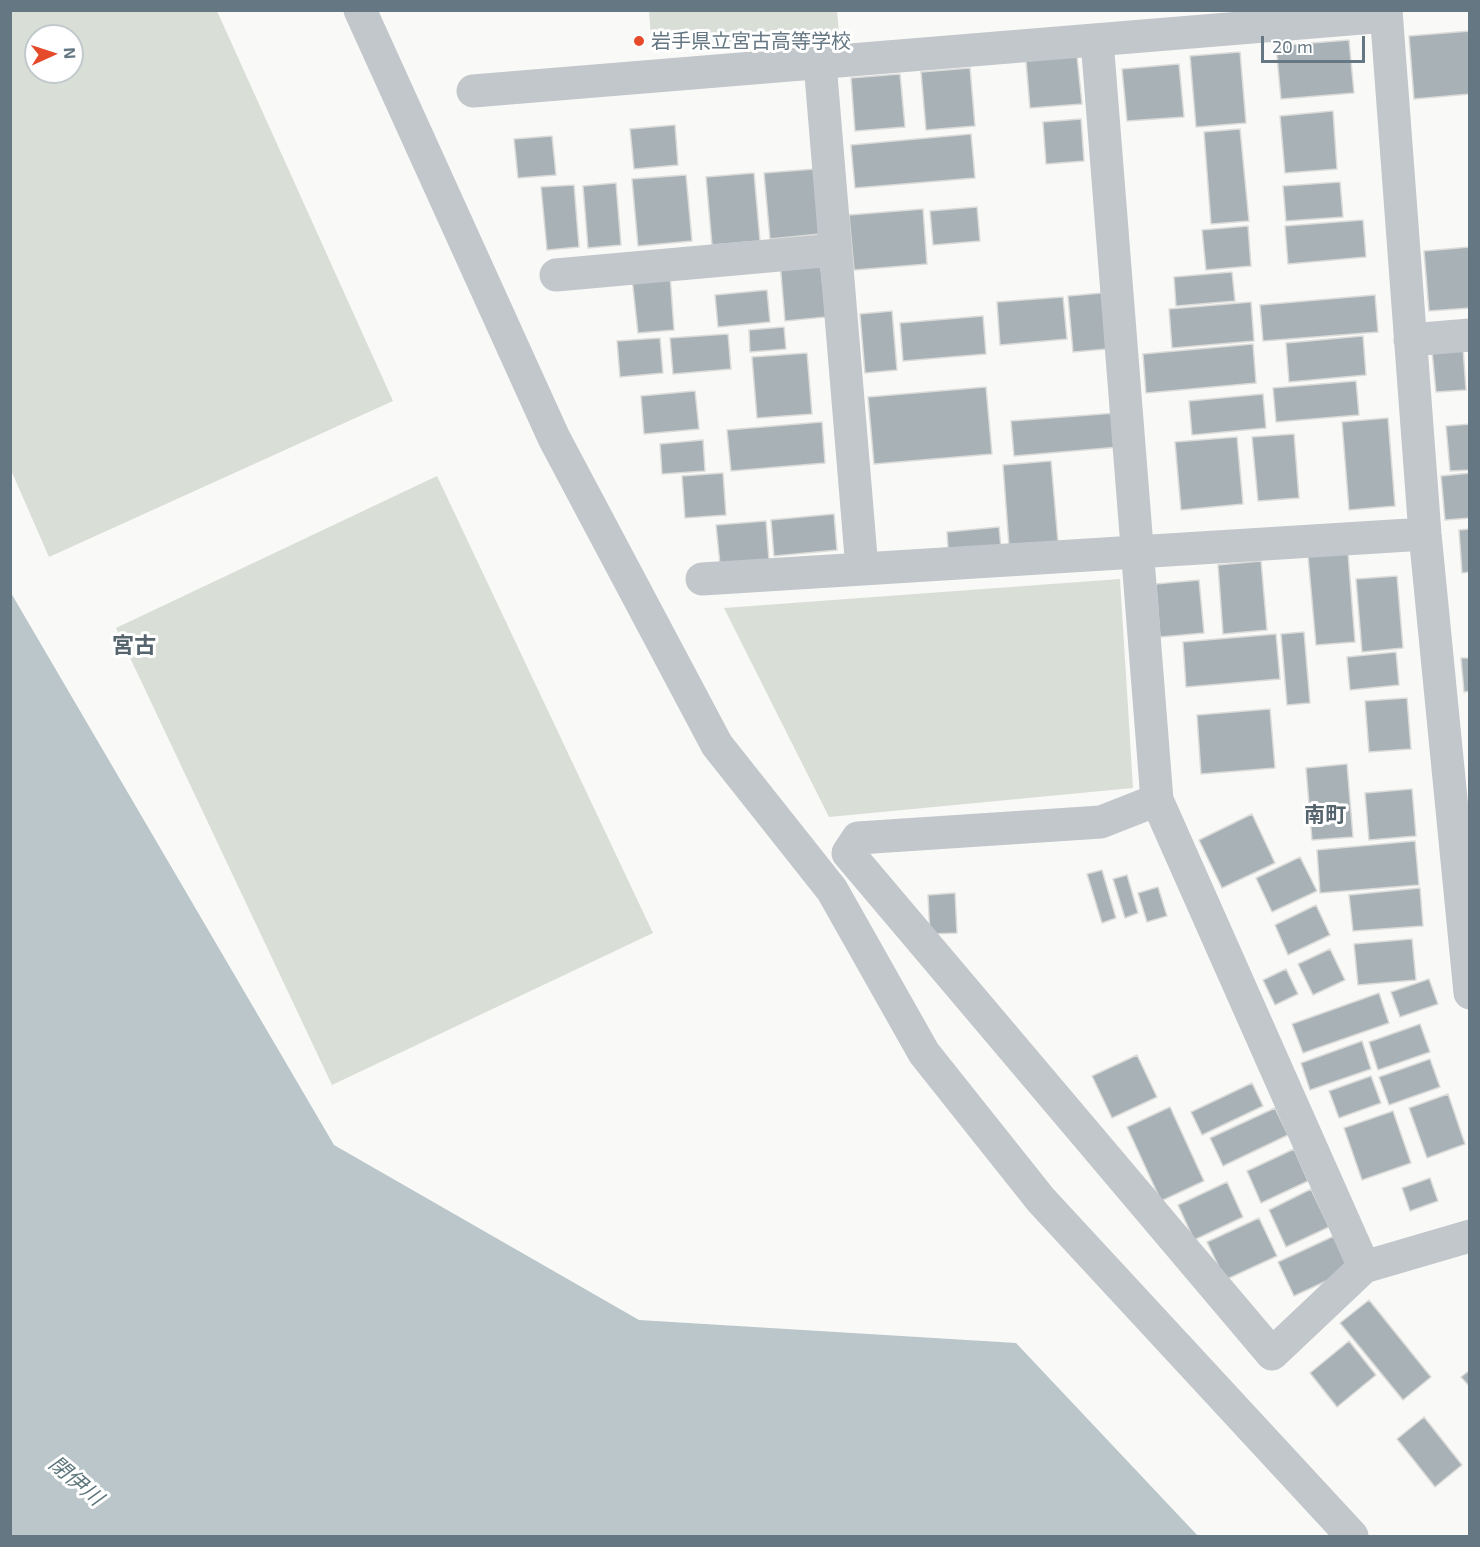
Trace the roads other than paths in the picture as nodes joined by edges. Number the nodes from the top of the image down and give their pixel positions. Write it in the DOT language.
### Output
graph roads {
  1 [pos="360,10"];
  2 [pos="1386,13"];
  3 [pos="1097,40"];
  4 [pos="820,63"];
  5 [pos="473,91"];
  6 [pos="835,250"];
  7 [pos="556,275"];
  8 [pos="1470,335"];
  9 [pos="1410,340"];
  10 [pos="1425,534"];
  11 [pos="1137,552"];
  12 [pos="862,569"];
  13 [pos="702,579"];
  14 [pos="1157,800"];
  15 [pos="1469,980"];
  16 [pos="1470,1236"];
  17 [pos="1365,1267"];
  18 [pos="1352,1536"];
  1 -- 18 [label="street"];
  2 -- 3 [label="street"];
  2 -- 9 [label="street"];
  3 -- 4 [label="street"];
  3 -- 11 [label="street"];
  4 -- 5 [label="street"];
  4 -- 6 [label="street"];
  6 -- 7 [label="street"];
  6 -- 12 [label="street"];
  8 -- 9 [label="street"];
  9 -- 10 [label="street"];
  10 -- 11 [label="street"];
  10 -- 15 [label="street"];
  11 -- 12 [label="street"];
  11 -- 14 [label="street"];
  12 -- 13 [label="street"];
  14 -- 17 [label="street"];
  14 -- 17 [label="street"];
  16 -- 17 [label="street"];
}
